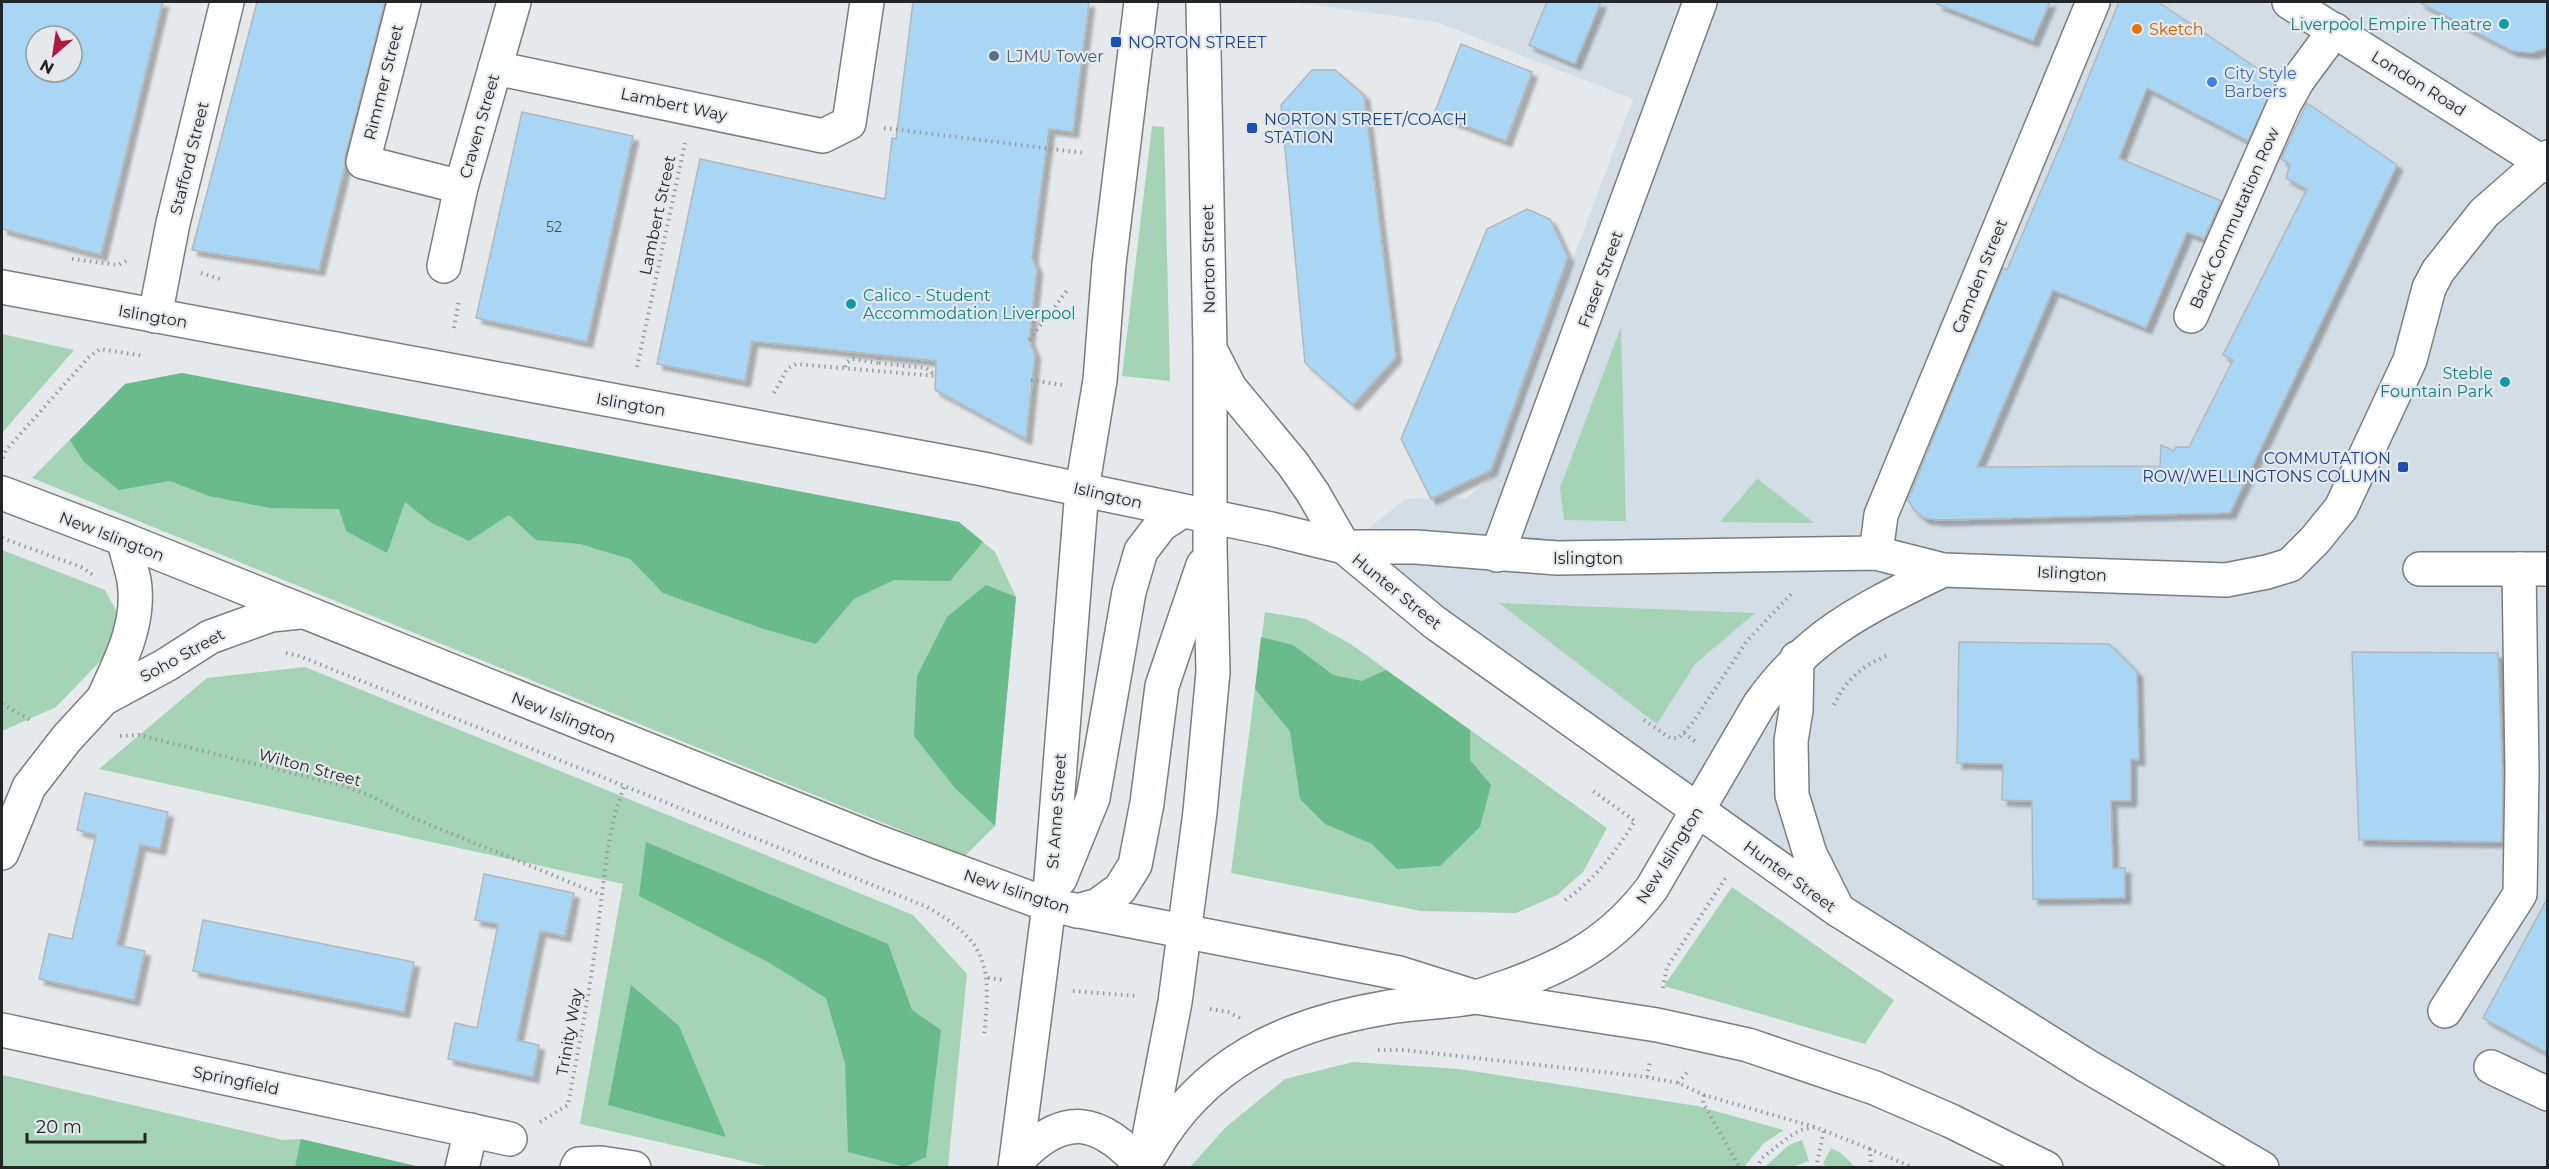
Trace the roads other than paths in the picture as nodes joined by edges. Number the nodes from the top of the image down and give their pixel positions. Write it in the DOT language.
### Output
graph roads {
  1 [pos="227,2"];
  2 [pos="404,2"];
  3 [pos="867,2"];
  4 [pos="1140,2"];
  5 [pos="1203,2"];
  6 [pos="1700,2"];
  7 [pos="2093,2"];
  8 [pos="2289,2"];
  9 [pos="506,5"];
  10 [pos="2335,30"];
  11 [pos="495,68"];
  12 [pos="363,162"];
  13 [pos="2546,162"];
  14 [pos="461,187"];
  15 [pos="444,266"];
  16 [pos="2,287"];
  17 [pos="155,316"];
  18 [pos="2191,316"];
  19 [pos="1210,349"];
  20 [pos="1082,489"];
  21 [pos="2,494"];
  22 [pos="1200,525"];
  23 [pos="123,539"];
  24 [pos="1344,547"];
  25 [pos="1876,553"];
  26 [pos="1497,555"];
  27 [pos="2420,569"];
  28 [pos="2533,569"];
  29 [pos="1943,570"];
  30 [pos="300,612"];
  31 [pos="1797,658"];
  32 [pos="103,699"];
  33 [pos="1698,810"];
  34 [pos="2,853"];
  35 [pos="1063,908"];
  36 [pos="1838,910"];
  37 [pos="1182,931"];
  38 [pos="1475,997"];
  39 [pos="2445,1011"];
  40 [pos="2,1030"];
  41 [pos="2491,1068"];
  42 [pos="2547,1094"];
  43 [pos="471,1130"];
  44 [pos="510,1139"];
  45 [pos="1015,1165"];
  46 [pos="578,1166"];
  47 [pos="462,1167"];
  48 [pos="634,1167"];
  49 [pos="1143,1167"];
  50 [pos="2046,1167"];
  51 [pos="2262,1167"];
  1 -- 17 [label="main road, Stafford Street"];
  2 -- 12 [label="main road, Rimmer Street"];
  3 -- 11 [label="main road, Lambert Way"];
  4 -- 20 [label="main road"];
  5 -- 19 [label="main road, Norton Street"];
  6 -- 26 [label="main road, Fraser Street"];
  7 -- 25 [label="main road, Camden Street"];
  8 -- 10 [label="main road, London Road"];
  9 -- 11 [label="main road, Craven Street"];
  10 -- 13 [label="main road, London Road"];
  10 -- 18 [label="main road, Back Commutation Row"];
  11 -- 14 [label="main road, Craven Street"];
  12 -- 14 [label="main road, Craven Street"];
  13 -- 29 [label="main road, Islington"];
  14 -- 15 [label="main road"];
  16 -- 17 [label="main road, Islington"];
  17 -- 20 [label="main road, Islington"];
  19 -- 22 [label="main road, Norton Street"];
  19 -- 24 [label="main road"];
  20 -- 22 [label="main road, Islington"];
  20 -- 35 [label="main road, St Anne Street"];
  21 -- 23 [label="main road, New Islington"];
  22 -- 24 [label="main road, Islington"];
  22 -- 35 [label="main road"];
  22 -- 35 [label="main road"];
  22 -- 37 [label="main road"];
  23 -- 30 [label="main road, New Islington"];
  23 -- 32 [label="main road, Soho Street"];
  24 -- 26 [label="main road, Islington"];
  24 -- 33 [label="main road, Hunter Street"];
  25 -- 26 [label="main road, Islington"];
  25 -- 29 [label="main road, Islington"];
  27 -- 28 [label="main road"];
  28 -- 39 [label="main road"];
  29 -- 31 [label="main road, New Islington"];
  30 -- 32 [label="main road, Soho Street"];
  30 -- 35 [label="main road, New Islington"];
  31 -- 33 [label="main road, New Islington"];
  31 -- 36 [label="main road"];
  32 -- 34 [label="main road, Soho Street"];
  33 -- 36 [label="main road, Hunter Street"];
  33 -- 38 [label="main road, New Islington"];
  35 -- 37 [label="main road, New Islington"];
  35 -- 45 [label="main road, St Anne Street"];
  36 -- 51 [label="main road, Hunter Street"];
  37 -- 38 [label="main road, New Islington"];
  37 -- 49 [label="main road"];
  38 -- 49 [label="main road"];
  38 -- 50 [label="main road"];
  40 -- 43 [label="main road, Springfield"];
  41 -- 42 [label="main road"];
  43 -- 44 [label="main road, Springfield"];
  43 -- 47 [label="main road"];
  45 -- 49 [label="main road"];
  46 -- 48 [label="main road"];
}
